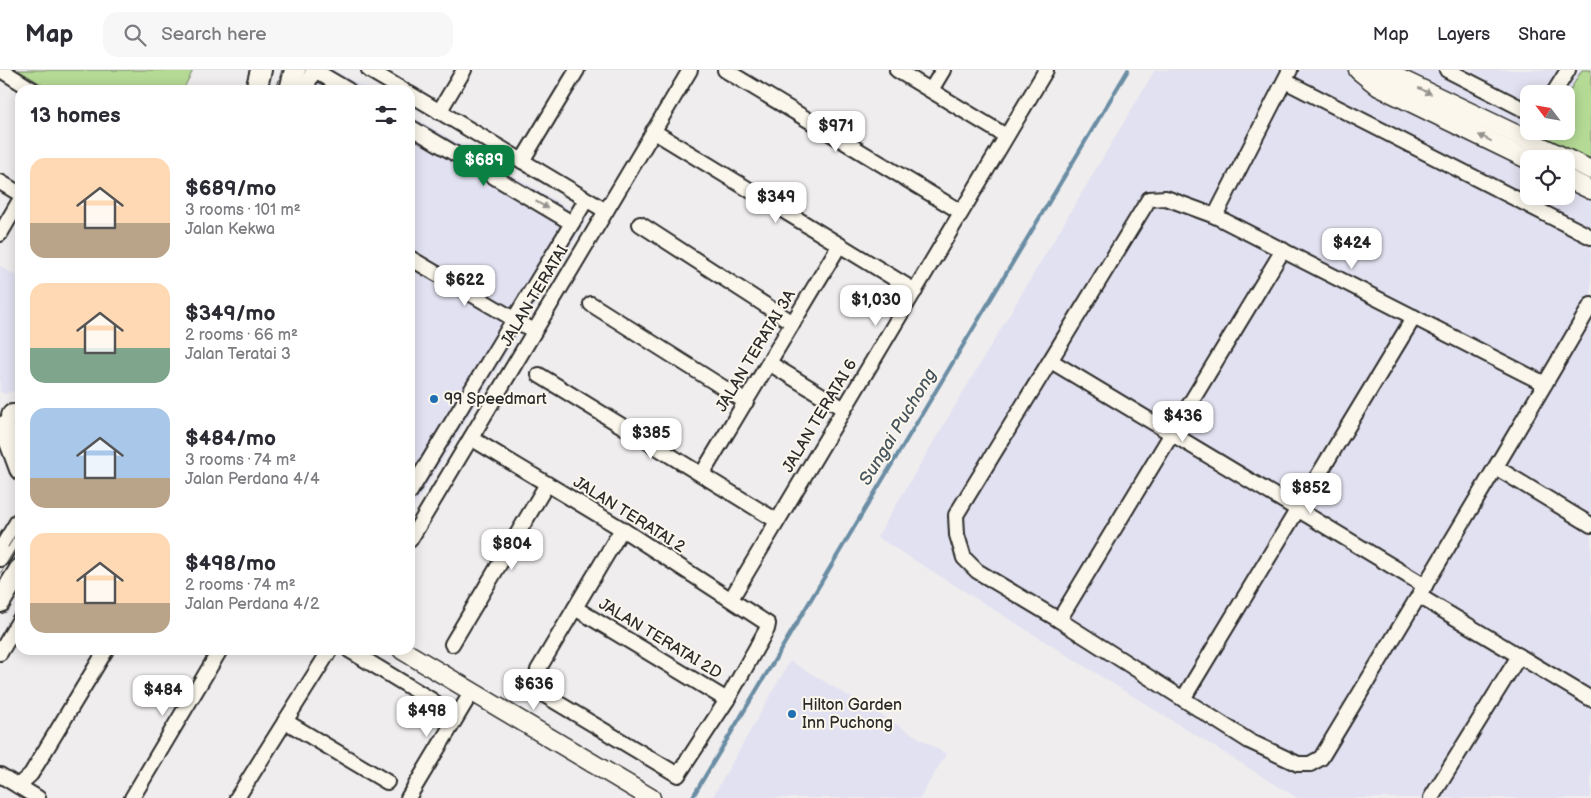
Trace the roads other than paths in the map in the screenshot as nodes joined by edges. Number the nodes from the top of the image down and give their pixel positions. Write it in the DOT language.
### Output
graph roads {
  1 [pos="1,70"];
  2 [pos="261,70"];
  3 [pos="295,70"];
  4 [pos="314,70"];
  5 [pos="369,70"];
  6 [pos="464,70"];
  7 [pos="577,70"];
  8 [pos="690,70"];
  9 [pos="725,70"];
  10 [pos="897,70"];
  11 [pos="943,70"];
  12 [pos="1046,70"];
  13 [pos="1447,70"];
  14 [pos="1568,70"];
  15 [pos="1360,71"];
  16 [pos="1287,76"];
  17 [pos="1384,76"];
  18 [pos="25,85"];
  19 [pos="257,85"];
  20 [pos="291,85"];
  21 [pos="308,85"];
  22 [pos="340,85"];
  23 [pos="394,85"];
  24 [pos="1559,85"];
  25 [pos="931,90"];
  26 [pos="415,97"];
  27 [pos="1520,107"];
  28 [pos="439,112"];
  29 [pos="415,130"];
  30 [pos="653,132"];
  31 [pos="1006,136"];
  32 [pos="1520,155"];
  33 [pos="522,161"];
  34 [pos="1591,170"];
  35 [pos="0,182"];
  36 [pos="1575,182"];
  37 [pos="1591,190"];
  38 [pos="15,191"];
  39 [pos="586,200"];
  40 [pos="15,208"];
  41 [pos="606,211"];
  42 [pos="961,212"];
  43 [pos="1214,216"];
  44 [pos="572,223"];
  45 [pos="640,224"];
  46 [pos="0,234"];
  47 [pos="1591,237"];
  48 [pos="839,246"];
  49 [pos="1282,250"];
  50 [pos="415,264"];
  51 [pos="915,291"];
  52 [pos="591,304"];
  53 [pos="1591,305"];
  54 [pos="1414,317"];
  55 [pos="514,319"];
  56 [pos="793,323"];
  57 [pos="534,331"];
  58 [pos="1051,361"];
  59 [pos="769,363"];
  60 [pos="540,375"];
  61 [pos="1545,384"];
  62 [pos="746,402"];
  63 [pos="844,409"];
  64 [pos="11,420"];
  65 [pos="1172,433"];
  66 [pos="471,438"];
  67 [pos="15,452"];
  68 [pos="1497,468"];
  69 [pos="702,474"];
  70 [pos="415,484"];
  71 [pos="547,484"];
  72 [pos="1298,509"];
  73 [pos="777,521"];
  74 [pos="1591,525"];
  75 [pos="622,529"];
  76 [pos="15,531"];
  77 [pos="415,532"];
  78 [pos="0,556"];
  79 [pos="15,578"];
  80 [pos="1422,591"];
  81 [pos="731,599"];
  82 [pos="0,602"];
  83 [pos="575,608"];
  84 [pos="1060,620"];
  85 [pos="15,628"];
  86 [pos="452,644"];
  87 [pos="0,653"];
  88 [pos="103,655"];
  89 [pos="217,655"];
  90 [pos="327,655"];
  91 [pos="357,655"];
  92 [pos="410,655"];
  93 [pos="1519,656"];
  94 [pos="471,693"];
  95 [pos="1183,699"];
  96 [pos="727,700"];
  97 [pos="1591,700"];
  98 [pos="434,701"];
  99 [pos="285,721"];
  100 [pos="0,775"];
  101 [pos="387,782"];
  102 [pos="18,786"];
  103 [pos="38,798"];
  104 [pos="132,798"];
  105 [pos="238,798"];
  106 [pos="408,798"];
  107 [pos="650,798"];
  108 [pos="1431,798"];
  1 -- 18 [label="street"];
  2 -- 19 [label="main road"];
  3 -- 20 [label="main road"];
  4 -- 21 [label="street"];
  4 -- 22 [label="street"];
  5 -- 23 [label="street"];
  6 -- 28 [label="street"];
  7 -- 33 [label="street"];
  8 -- 30 [label="street, JALAN TERATAI"];
  9 -- 42 [label="street"];
  10 -- 25 [label="street"];
  11 -- 25 [label="street"];
  12 -- 31 [label="street, JALAN TERATAI 6"];
  13 -- 27 [label="street"];
  14 -- 24 [label="street"];
  15 -- 17 [label="street"];
  16 -- 43 [label="street"];
  16 -- 47 [label="street"];
  32 -- 17 [label="street, one-way"];
  17 -- 34 [label="street, one-way"];
  25 -- 31 [label="street"];
  26 -- 28 [label="street"];
  28 -- 33 [label="street"];
  29 -- 44 [label="street, one-way"];
  30 -- 41 [label="street, JALAN TERATAI"];
  30 -- 48 [label="street"];
  31 -- 42 [label="street, JALAN TERATAI 6"];
  33 -- 39 [label="street"];
  35 -- 38 [label="street"];
  36 -- 37 [label="street"];
  39 -- 41 [label="street"];
  39 -- 44 [label="street"];
  40 -- 46 [label="street"];
  41 -- 57 [label="street, JALAN TERATAI"];
  42 -- 51 [label="street, JALAN TERATAI 6"];
  43 -- 49 [label="street"];
  43 -- 58 [label="street"];
  44 -- 55 [label="street"];
  45 -- 56 [label="street"];
  48 -- 51 [label="street"];
  48 -- 56 [label="street, JALAN TERATAI 3A"];
  49 -- 54 [label="street"];
  49 -- 65 [label="street"];
  50 -- 55 [label="street"];
  51 -- 63 [label="street, JALAN TERATAI 6"];
  52 -- 62 [label="street"];
  53 -- 61 [label="street"];
  54 -- 61 [label="street"];
  54 -- 72 [label="street"];
  55 -- 57 [label="street"];
  55 -- 70 [label="street"];
  56 -- 59 [label="street, JALAN TERATAI 3A"];
  57 -- 66 [label="street, JALAN TERATAI"];
  58 -- 65 [label="street"];
  58 -- 84 [label="street"];
  59 -- 62 [label="street, JALAN TERATAI 3A"];
  59 -- 63 [label="street"];
  60 -- 69 [label="street"];
  61 -- 68 [label="street"];
  62 -- 69 [label="street, JALAN TERATAI 3A"];
  63 -- 73 [label="street, JALAN TERATAI 6"];
  64 -- 67 [label="main road"];
  65 -- 72 [label="street"];
  65 -- 84 [label="street"];
  66 -- 71 [label="street, JALAN TERATAI 2"];
  66 -- 77 [label="street, JALAN TERATAI"];
  68 -- 74 [label="street"];
  68 -- 80 [label="street"];
  69 -- 73 [label="street"];
  71 -- 75 [label="street, JALAN TERATAI 2"];
  71 -- 86 [label="street"];
  72 -- 80 [label="street"];
  72 -- 95 [label="street"];
  73 -- 81 [label="street, JALAN TERATAI 6"];
  75 -- 81 [label="street, JALAN TERATAI 2"];
  75 -- 83 [label="street"];
  76 -- 78 [label="main road"];
  79 -- 82 [label="main road"];
  80 -- 93 [label="street"];
  80 -- 95 [label="street"];
  81 -- 96 [label="street, JALAN TERATAI 2"];
  83 -- 96 [label="street, JALAN TERATAI 2D"];
  83 -- 96 [label="street"];
  84 -- 95 [label="street"];
  85 -- 87 [label="street"];
  88 -- 102 [label="street"];
  89 -- 104 [label="street"];
  90 -- 99 [label="street"];
  91 -- 98 [label="street"];
  92 -- 94 [label="street"];
  93 -- 97 [label="street"];
  93 -- 108 [label="street"];
  94 -- 106 [label="street"];
  94 -- 107 [label="street"];
  99 -- 101 [label="street"];
  99 -- 105 [label="street"];
  100 -- 102 [label="street"];
  102 -- 103 [label="street"];
}
